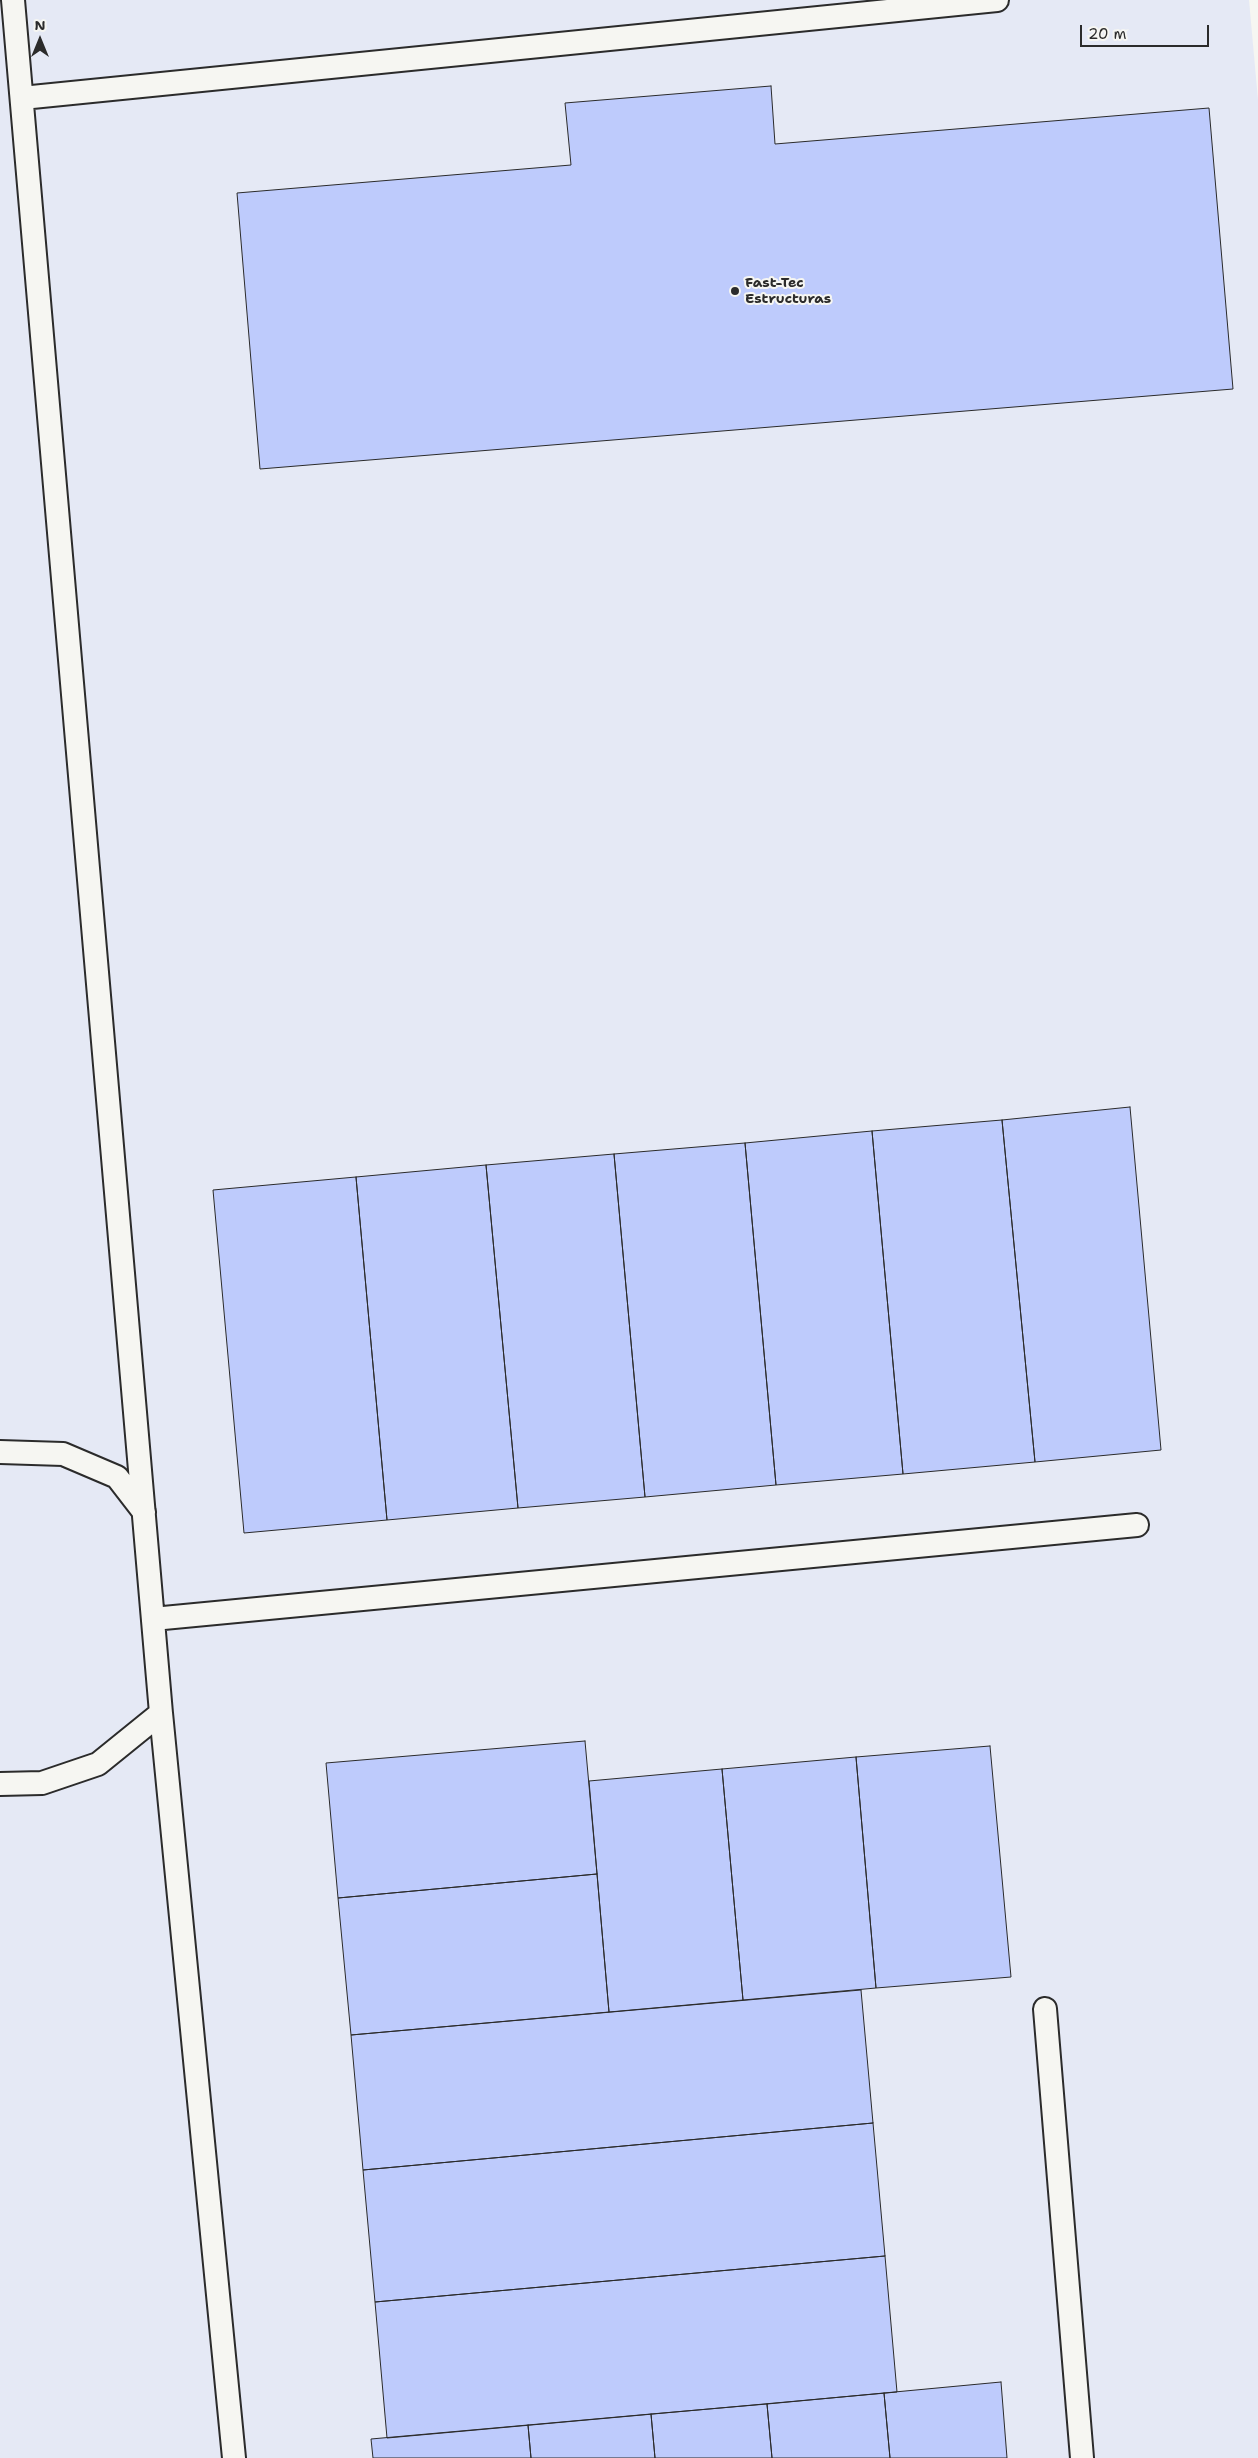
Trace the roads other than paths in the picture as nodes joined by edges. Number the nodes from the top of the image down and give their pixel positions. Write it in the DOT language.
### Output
graph roads {
  1 [pos="14,0"];
  2 [pos="997,0"];
  3 [pos="22,98"];
  4 [pos="0,1452"];
  5 [pos="144,1512"];
  6 [pos="1137,1525"];
  7 [pos="153,1619"];
  8 [pos="161,1713"];
  9 [pos="0,1784"];
  10 [pos="1045,2009"];
  11 [pos="234,2458"];
  12 [pos="1082,2458"];
  1 -- 3 [label="lane"];
  2 -- 3 [label="lane"];
  3 -- 5 [label="lane"];
  4 -- 5 [label="lane"];
  5 -- 7 [label="lane"];
  6 -- 7 [label="lane"];
  7 -- 8 [label="lane"];
  8 -- 9 [label="lane"];
  8 -- 11 [label="lane"];
  10 -- 12 [label="lane"];
}
